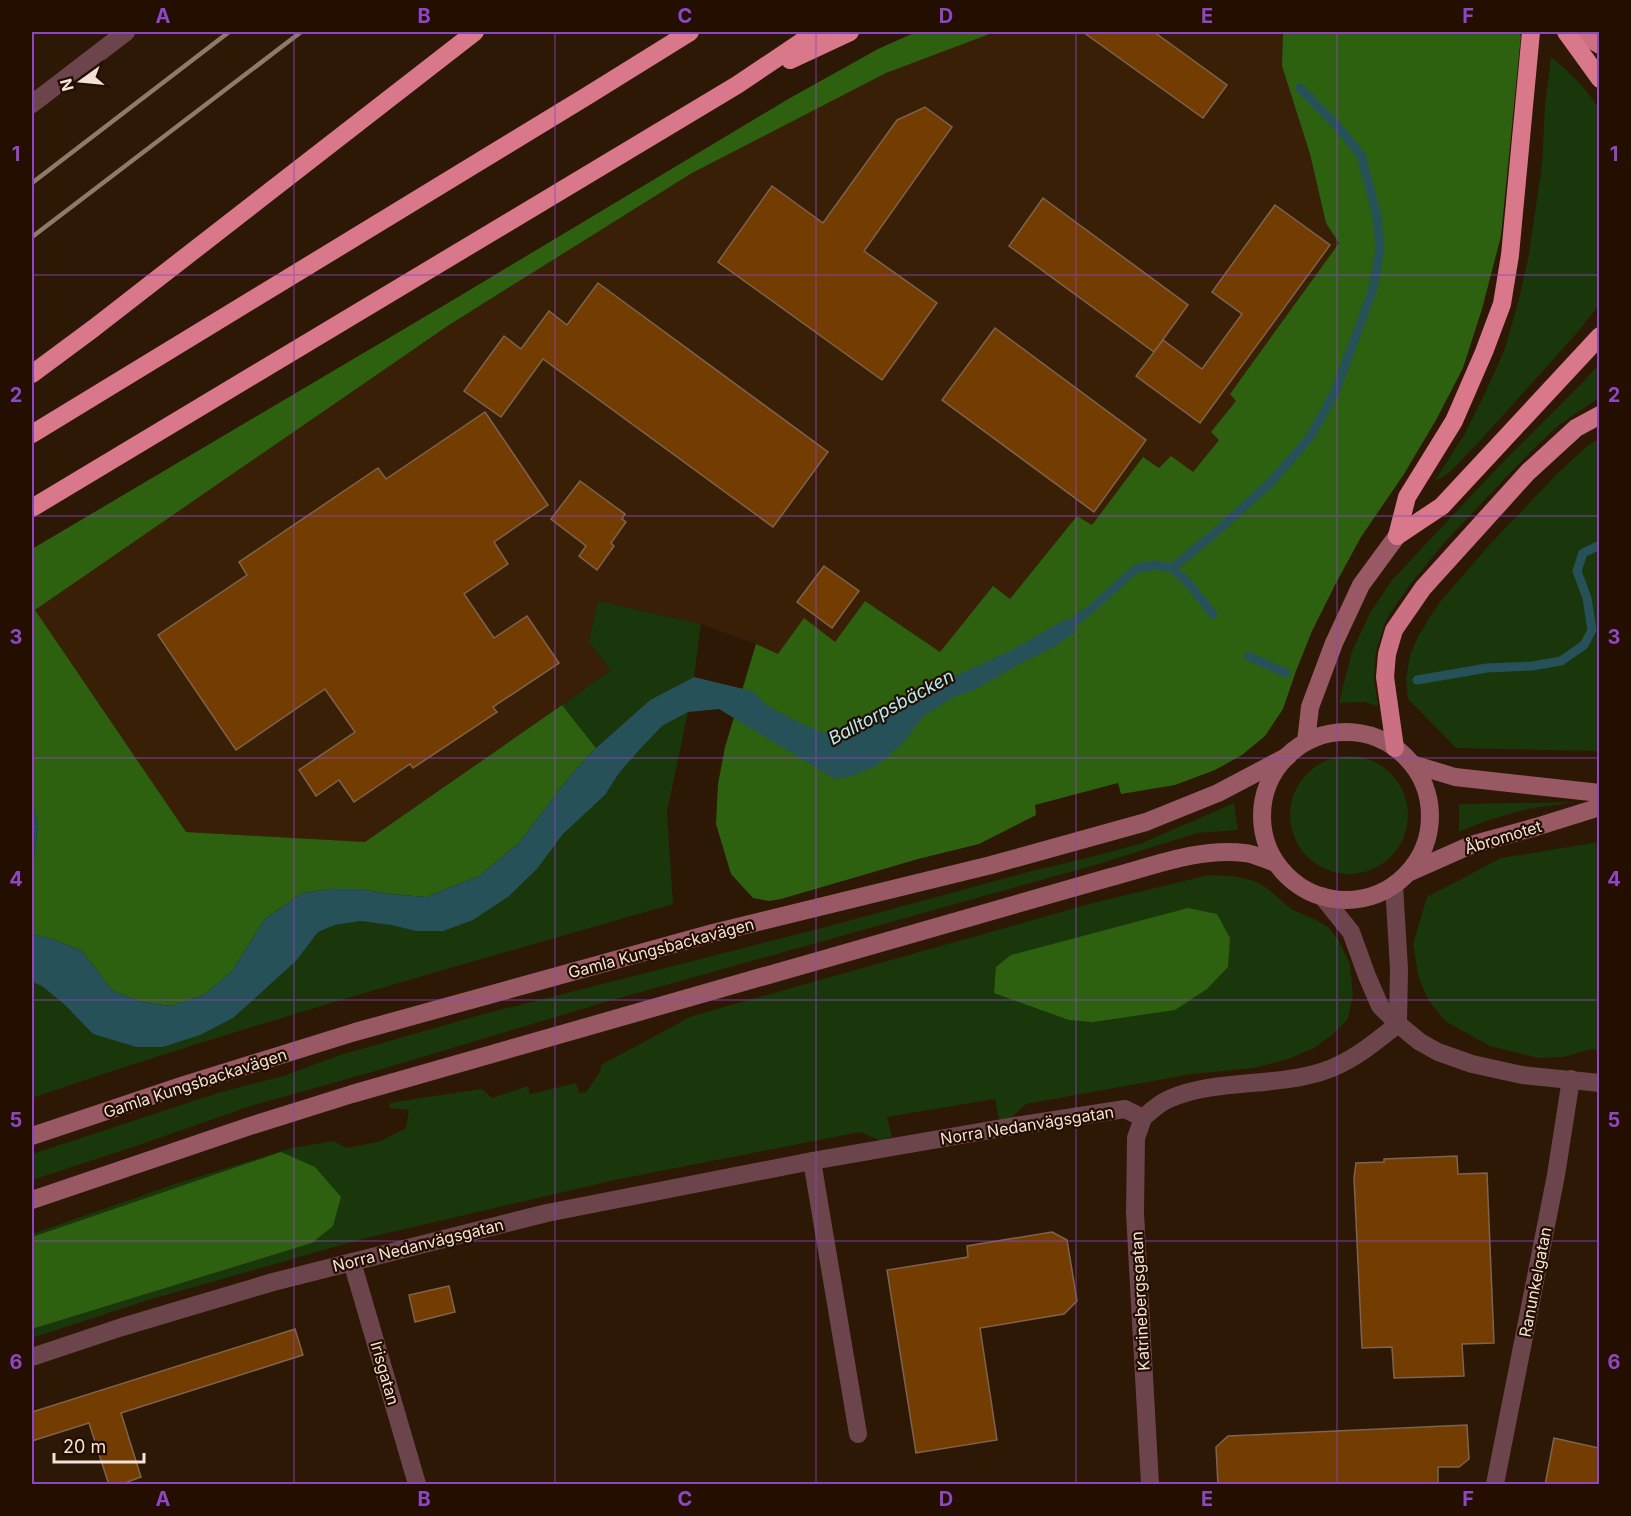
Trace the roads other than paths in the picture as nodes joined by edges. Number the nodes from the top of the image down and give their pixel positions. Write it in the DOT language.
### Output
graph roads {
  1 [pos="126,32"];
  2 [pos="475,32"];
  3 [pos="690,32"];
  4 [pos="816,32"];
  5 [pos="850,32"];
  6 [pos="1531,32"];
  7 [pos="1566,32"];
  8 [pos="1578,32"];
  9 [pos="1599,45"];
  10 [pos="1598,77"];
  11 [pos="737,85"];
  12 [pos="32,104"];
  13 [pos="1599,336"];
  14 [pos="32,374"];
  15 [pos="1599,415"];
  16 [pos="32,434"];
  17 [pos="32,508"];
  18 [pos="1397,536"];
  19 [pos="1306,742"];
  20 [pos="1395,748"];
  21 [pos="1288,756"];
  22 [pos="1412,764"];
  23 [pos="1599,793"];
  24 [pos="1599,807"];
  25 [pos="1276,863"];
  26 [pos="1408,873"];
  27 [pos="1394,885"];
  28 [pos="1322,896"];
  29 [pos="1398,1024"];
  30 [pos="1571,1079"];
  31 [pos="1599,1083"];
  32 [pos="1143,1118"];
  33 [pos="32,1136"];
  34 [pos="812,1161"];
  35 [pos="32,1200"];
  36 [pos="352,1262"];
  37 [pos="32,1357"];
  38 [pos="858,1434"];
  39 [pos="417,1485"];
  40 [pos="1150,1485"];
  41 [pos="1495,1485"];
  1 -- 12 [label="street"];
  2 -- 14 [label="highway"];
  3 -- 16 [label="highway"];
  4 -- 11 [label="highway"];
  5 -- 11 [label="highway"];
  6 -- 18 [label="highway"];
  7 -- 10 [label="highway"];
  8 -- 9 [label="highway"];
  11 -- 17 [label="highway"];
  13 -- 18 [label="highway"];
  15 -- 20 [label="highway"];
  18 -- 19 [label="main road"];
  19 -- 20 [label="main road, Åbromotet"];
  19 -- 21 [label="main road, Åbromotet"];
  20 -- 22 [label="main road, Åbromotet"];
  21 -- 25 [label="main road, Åbromotet"];
  21 -- 33 [label="main road, Gamla Kungsbackavägen"];
  22 -- 23 [label="main road, Åbromotet"];
  22 -- 26 [label="main road, Åbromotet"];
  24 -- 26 [label="main road, Åbromotet"];
  25 -- 28 [label="main road, Åbromotet"];
  25 -- 35 [label="main road"];
  26 -- 27 [label="main road, Åbromotet"];
  27 -- 28 [label="main road, Åbromotet"];
  27 -- 29 [label="street"];
  28 -- 29 [label="street"];
  29 -- 30 [label="street"];
  29 -- 32 [label="street"];
  30 -- 31 [label="street"];
  30 -- 41 [label="street, Ranunkelgatan"];
  32 -- 34 [label="street, Norra Nedanvägsgatan"];
  32 -- 40 [label="street, Katrinebergsgatan"];
  34 -- 36 [label="street, Norra Nedanvägsgatan"];
  34 -- 38 [label="street"];
  36 -- 37 [label="street, Norra Nedanvägsgatan"];
  36 -- 39 [label="street, Irisgatan"];
}
